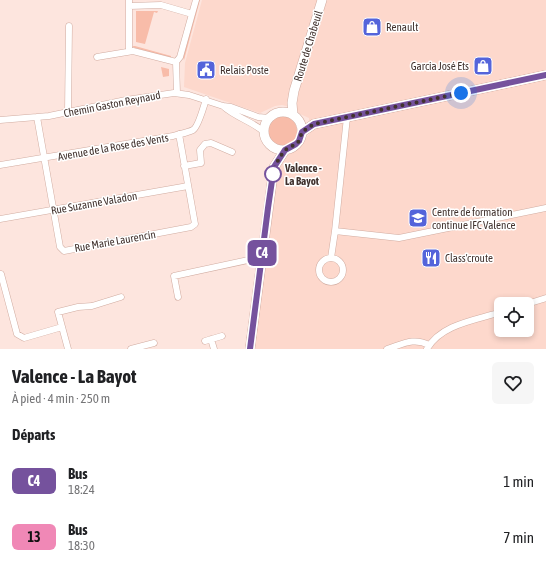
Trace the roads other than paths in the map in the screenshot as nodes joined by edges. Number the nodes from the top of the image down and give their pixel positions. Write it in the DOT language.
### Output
graph roads {
  1 [pos="196,0"];
  2 [pos="322,0"];
  3 [pos="129,3"];
  4 [pos="192,14"];
  5 [pos="69,26"];
  6 [pos="129,51"];
  7 [pos="97,57"];
  8 [pos="176,62"];
  9 [pos="546,75"];
  10 [pos="294,91"];
  11 [pos="177,93"];
  12 [pos="206,100"];
  13 [pos="223,106"];
  14 [pos="68,112"];
  15 [pos="281,112"];
  16 [pos="37,117"];
  17 [pos="347,117"];
  18 [pos="269,118"];
  19 [pos="296,119"];
  20 [pos="0,120"];
  21 [pos="314,124"];
  22 [pos="263,131"];
  23 [pos="302,132"];
  24 [pos="179,134"];
  25 [pos="271,146"];
  26 [pos="285,150"];
  27 [pos="232,152"];
  28 [pos="45,159"];
  29 [pos="201,163"];
  30 [pos="0,165"];
  31 [pos="184,166"];
  32 [pos="274,167"];
  33 [pos="202,170"];
  34 [pos="188,186"];
  35 [pos="546,208"];
  36 [pos="54,210"];
  37 [pos="0,219"];
  38 [pos="335,231"];
  39 [pos="262,257"];
  40 [pos="331,258"];
  41 [pos="0,274"];
  42 [pos="122,297"];
  43 [pos="178,297"];
  44 [pos="546,298"];
  45 [pos="534,302"];
  46 [pos="494,314"];
  47 [pos="62,327"];
  48 [pos="222,336"];
  49 [pos="154,343"];
  50 [pos="428,347"];
  51 [pos="68,349"];
  52 [pos="131,349"];
  53 [pos="214,349"];
  54 [pos="250,349"];
  55 [pos="387,349"];
  1 -- 4 [label="street"];
  2 -- 10 [label="main road, Route de Chabeuil"];
  3 -- 4 [label="street"];
  3 -- 6 [label="street"];
  4 -- 8 [label="street"];
  5 -- 14 [label="street"];
  6 -- 7 [label="street"];
  6 -- 8 [label="street"];
  8 -- 11 [label="street"];
  9 -- 17 [label="main road"];
  10 -- 15 [label="main road, Route de Chabeuil"];
  10 -- 19 [label="main road, Route de Chabeuil"];
  11 -- 12 [label="street, Chemin Gaston Reynaud"];
  11 -- 14 [label="street, Chemin Gaston Reynaud"];
  12 -- 13 [label="street, Chemin Gaston Reynaud"];
  12 -- 24 [label="street, Avenue de la Rose des Vents"];
  13 -- 18 [label="street, Chemin Gaston Reynaud"];
  13 -- 22 [label="street, Chemin Gaston Reynaud"];
  14 -- 16 [label="street, Chemin Gaston Reynaud"];
  15 -- 18 [label="main road"];
  15 -- 19 [label="main road"];
  16 -- 20 [label="street, Chemin Gaston Reynaud"];
  16 -- 28 [label="street, Rue Marie Laurencin"];
  17 -- 21 [label="main road"];
  17 -- 38 [label="street"];
  18 -- 22 [label="main road"];
  19 -- 21 [label="main road"];
  19 -- 23 [label="main road"];
  21 -- 23 [label="main road"];
  22 -- 25 [label="main road"];
  23 -- 26 [label="main road"];
  24 -- 28 [label="street, Avenue de la Rose des Vents"];
  24 -- 31 [label="street, Rue Marie Laurencin"];
  25 -- 26 [label="main road"];
  25 -- 32 [label="main road"];
  26 -- 32 [label="main road"];
  27 -- 29 [label="street"];
  28 -- 30 [label="street, Avenue de la Rose des Vents"];
  28 -- 36 [label="street, Rue Marie Laurencin"];
  29 -- 31 [label="street"];
  29 -- 33 [label="street"];
  31 -- 34 [label="street, Rue Marie Laurencin"];
  32 -- 39 [label="main road"];
  34 -- 36 [label="street, Rue Suzanne Valadon"];
  34 -- 36 [label="street, Rue Marie Laurencin"];
  35 -- 38 [label="street"];
  36 -- 37 [label="street, Rue Suzanne Valadon"];
  38 -- 40 [label="street"];
  39 -- 43 [label="street"];
  39 -- 54 [label="main road"];
  40 -- 40 [label="street"];
  41 -- 47 [label="street"];
  42 -- 47 [label="street"];
  44 -- 45 [label="street"];
  46 -- 50 [label="street"];
  47 -- 51 [label="street"];
  48 -- 53 [label="street"];
  49 -- 52 [label="street"];
  50 -- 55 [label="street"];
}
